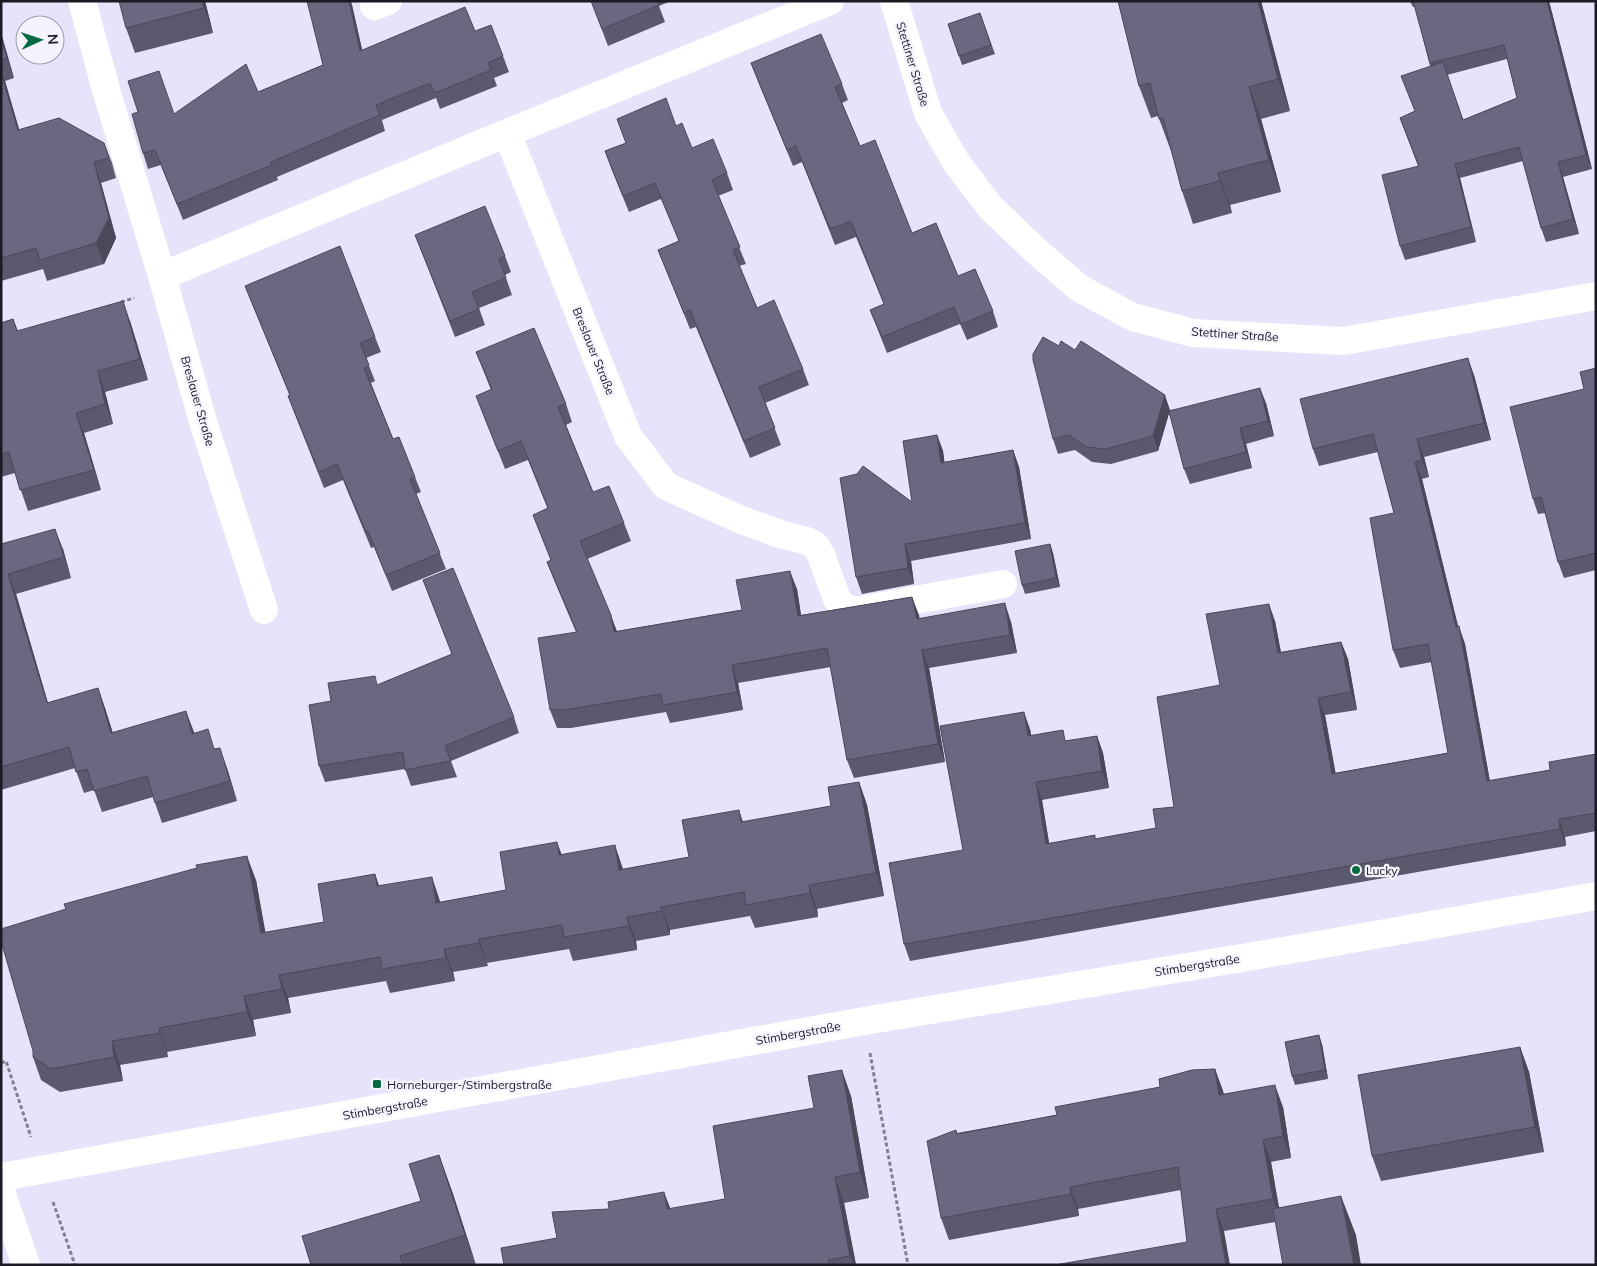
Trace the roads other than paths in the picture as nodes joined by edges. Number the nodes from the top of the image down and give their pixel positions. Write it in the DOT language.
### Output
graph roads {
  1 [pos="82,1"];
  2 [pos="830,1"];
  3 [pos="894,1"];
  4 [pos="507,133"];
  5 [pos="164,283"];
  6 [pos="1596,296"];
  7 [pos="1003,584"];
  8 [pos="264,610"];
  9 [pos="1596,896"];
  10 [pos="1,1177"];
  11 [pos="1,1191"];
  12 [pos="26,1265"];
  1 -- 5 [label="street, Breslauer Straße"];
  2 -- 4 [label="street"];
  3 -- 6 [label="street, Stettiner Straße"];
  4 -- 5 [label="street"];
  4 -- 7 [label="street, Breslauer Straße"];
  5 -- 8 [label="street, Breslauer Straße"];
  9 -- 10 [label="street, Stimbergstraße"];
  11 -- 12 [label="street"];
}
